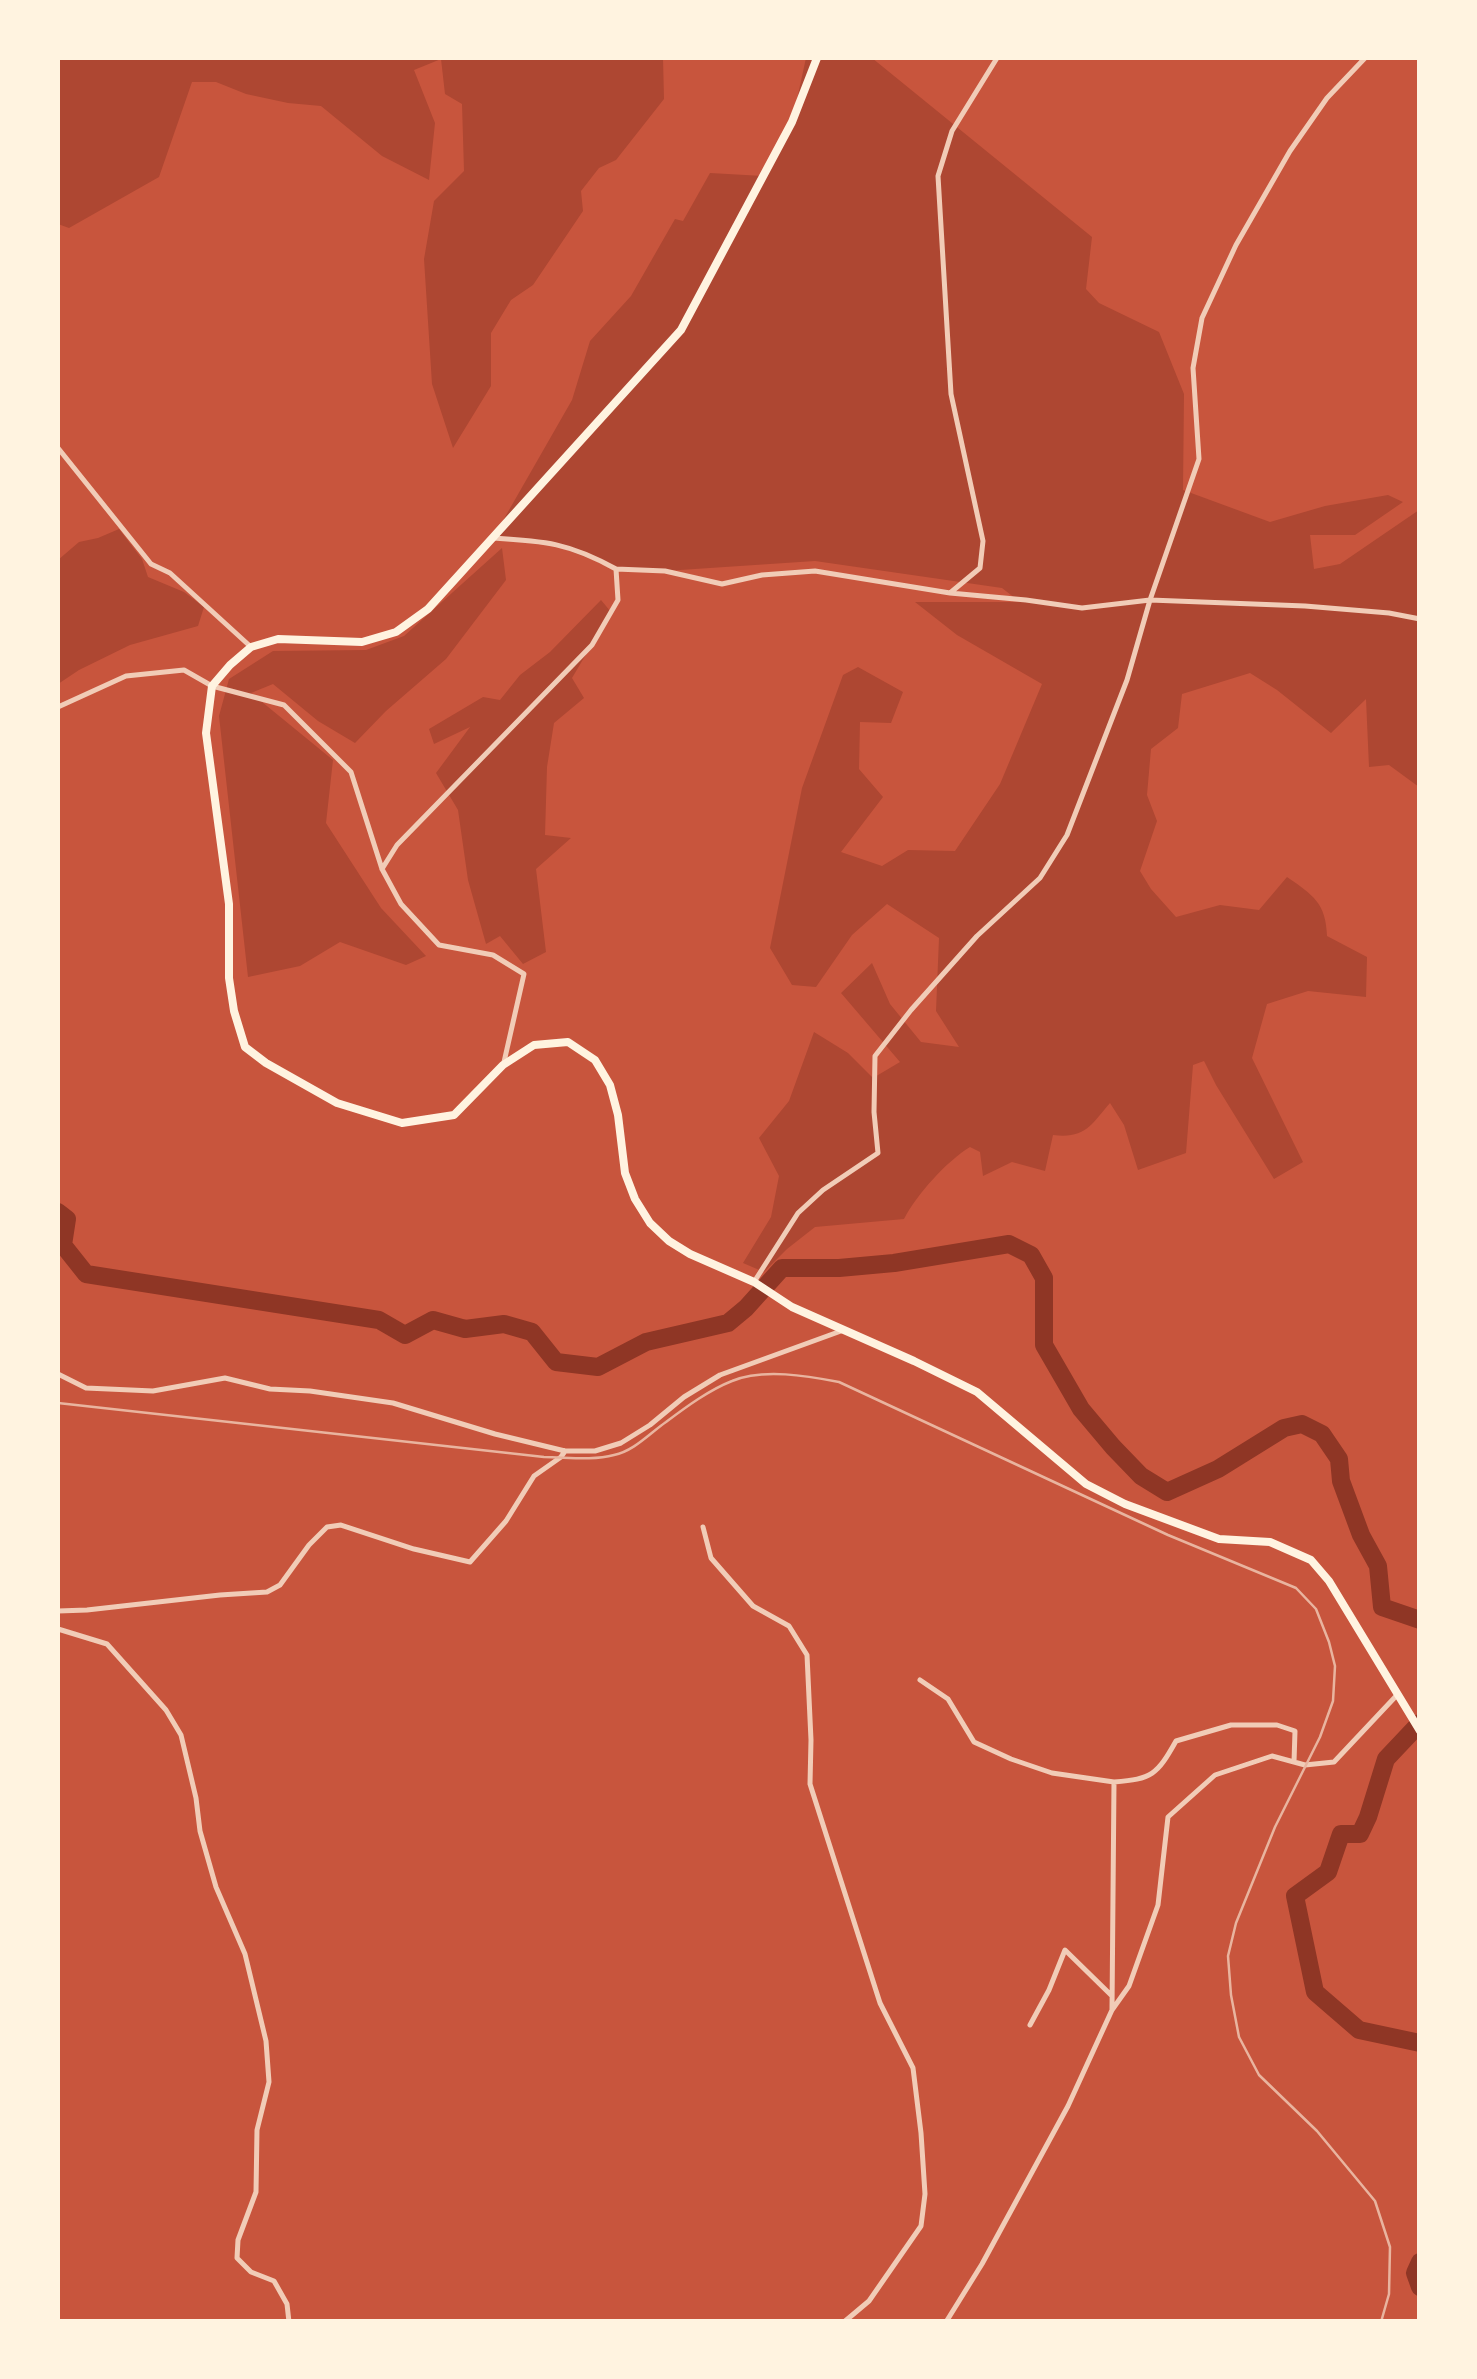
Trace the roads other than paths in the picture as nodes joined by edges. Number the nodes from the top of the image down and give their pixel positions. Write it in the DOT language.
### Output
graph roads {
  1 [pos="817,58"];
  2 [pos="996,58"];
  3 [pos="1364,58"];
  4 [pos="58,448"];
  5 [pos="492,538"];
  6 [pos="616,570"];
  7 [pos="950,593"];
  8 [pos="1150,600"];
  9 [pos="1420,619"];
  10 [pos="251,648"];
  11 [pos="212,686"];
  12 [pos="58,707"];
  13 [pos="382,870"];
  14 [pos="503,1065"];
  15 [pos="754,1282"];
  16 [pos="844,1330"];
  17 [pos="58,1374"];
  18 [pos="565,1450"];
  19 [pos="703,1527"];
  20 [pos="58,1611"];
  21 [pos="58,1629"];
  22 [pos="920,1680"];
  23 [pos="1397,1696"];
  24 [pos="1420,1731"];
  25 [pos="1294,1762"];
  26 [pos="1114,1782"];
  27 [pos="1112,1996"];
  28 [pos="1112,2010"];
  29 [pos="1030,2025"];
  30 [pos="289,2322"];
  31 [pos="580,2322"];
  32 [pos="594,2322"];
  33 [pos="844,2322"];
  34 [pos="946,2322"];
  1 -- 5 [label="main road"];
  2 -- 7 [label="street"];
  3 -- 8 [label="street"];
  4 -- 10 [label="street"];
  5 -- 6 [label="street"];
  5 -- 10 [label="main road"];
  6 -- 7 [label="street"];
  6 -- 13 [label="street"];
  7 -- 8 [label="street"];
  8 -- 9 [label="street"];
  8 -- 15 [label="street"];
  10 -- 11 [label="main road"];
  11 -- 12 [label="street"];
  11 -- 13 [label="street"];
  11 -- 14 [label="main road"];
  13 -- 14 [label="street"];
  14 -- 15 [label="main road"];
  15 -- 16 [label="main road"];
  16 -- 18 [label="street"];
  16 -- 23 [label="main road"];
  17 -- 18 [label="street"];
  18 -- 20 [label="street"];
  19 -- 33 [label="street"];
  21 -- 30 [label="street"];
  22 -- 26 [label="street"];
  23 -- 24 [label="main road"];
  23 -- 25 [label="street"];
  25 -- 26 [label="street"];
  25 -- 28 [label="street"];
  26 -- 27 [label="street"];
  27 -- 28 [label="street"];
  27 -- 29 [label="street"];
  28 -- 34 [label="street"];
  31 -- 32 [label="street"];
}
